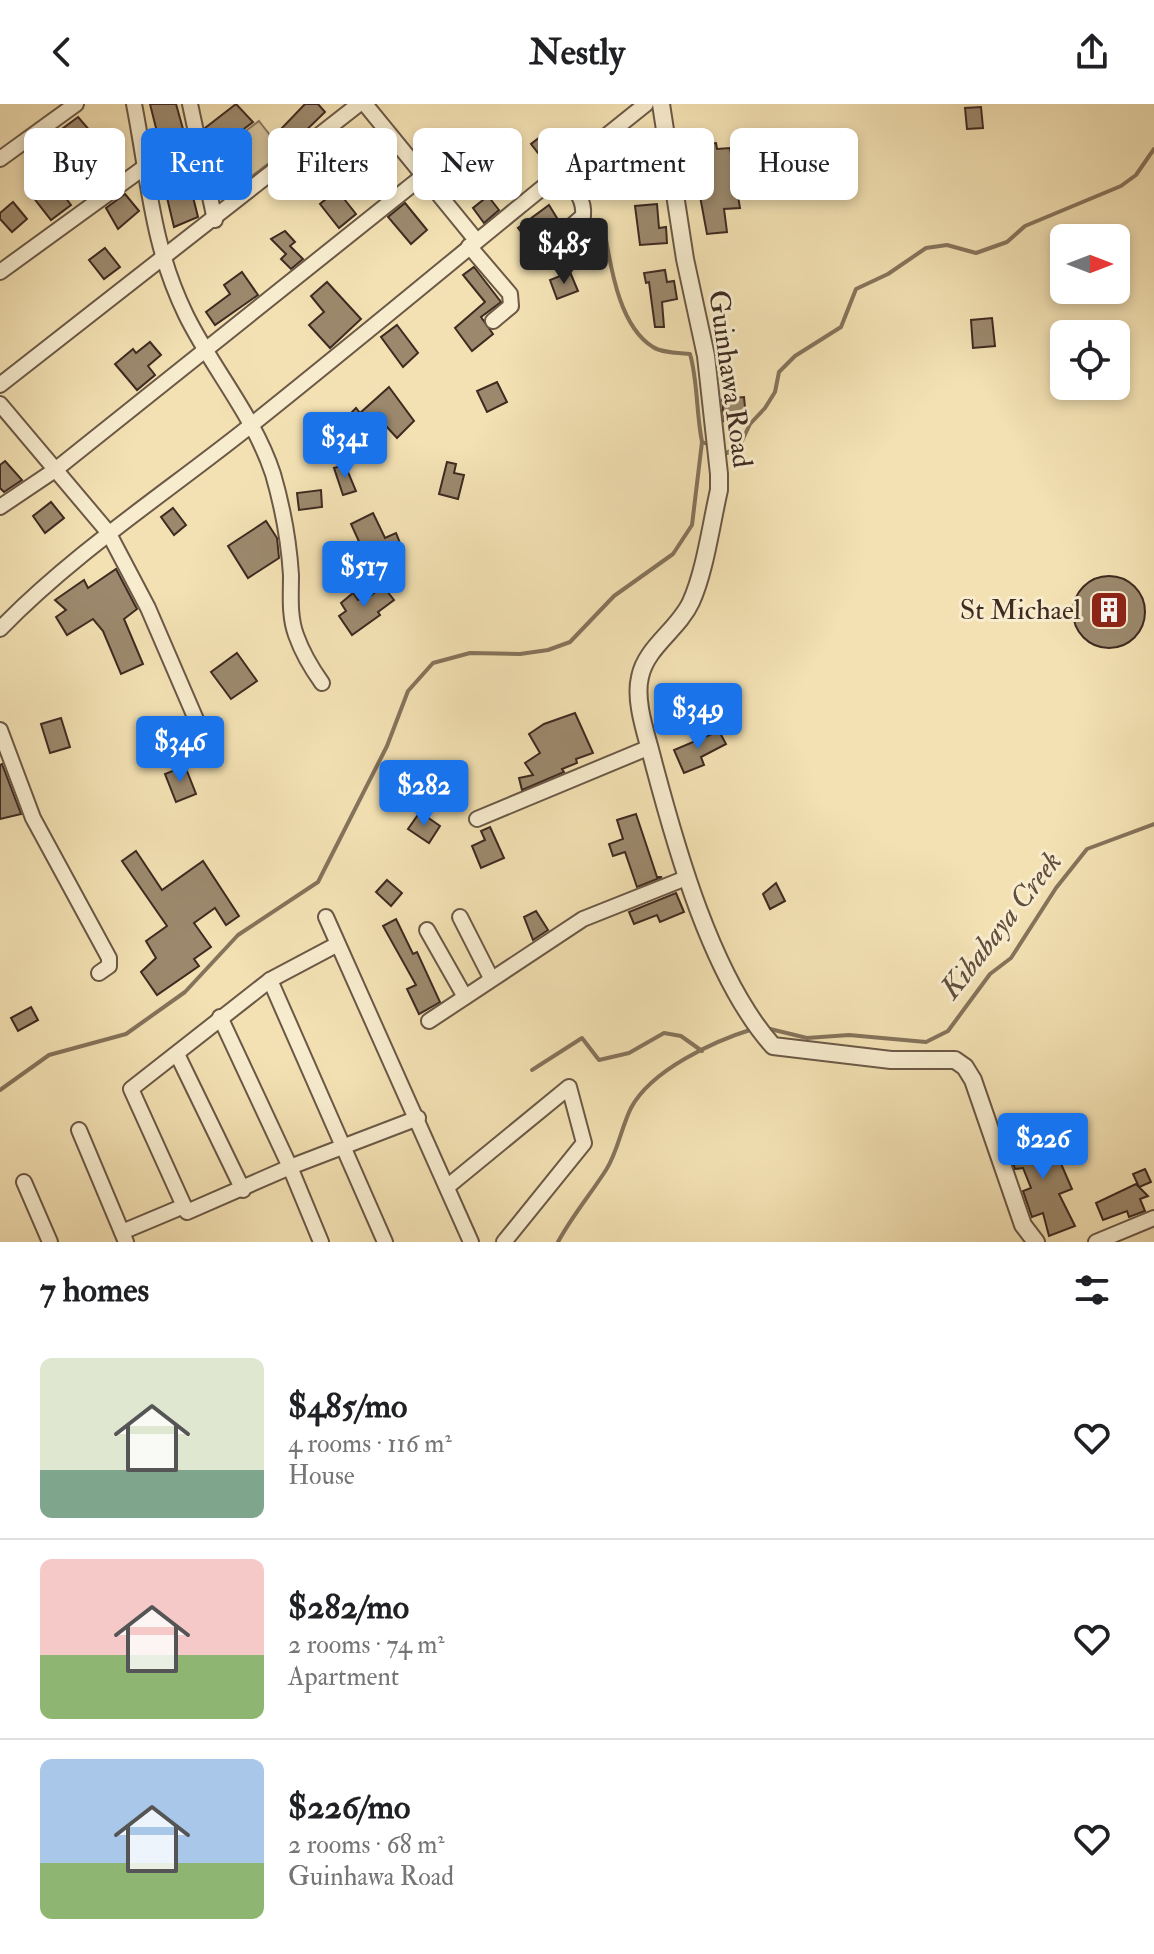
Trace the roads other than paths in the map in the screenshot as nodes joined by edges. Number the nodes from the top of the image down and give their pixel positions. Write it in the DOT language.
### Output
graph roads {
  1 [pos="76,104"];
  2 [pos="134,104"];
  3 [pos="190,104"];
  4 [pos="359,104"];
  5 [pos="365,104"];
  6 [pos="646,104"];
  7 [pos="661,104"];
  8 [pos="616,128"];
  9 [pos="141,140"];
  10 [pos="0,159"];
  11 [pos="413,164"];
  12 [pos="141,170"];
  13 [pos="413,184"];
  14 [pos="538,190"];
  15 [pos="150,200"];
  16 [pos="441,200"];
  17 [pos="581,200"];
  18 [pos="215,220"];
  19 [pos="559,237"];
  20 [pos="473,243"];
  21 [pos="162,260"];
  22 [pos="0,272"];
  23 [pos="493,321"];
  24 [pos="205,351"];
  25 [pos="0,385"];
  26 [pos="0,404"];
  27 [pos="251,426"];
  28 [pos="55,470"];
  29 [pos="0,507"];
  30 [pos="108,532"];
  31 [pos="0,629"];
  32 [pos="322,683"];
  33 [pos="0,730"];
  34 [pos="207,745"];
  35 [pos="650,747"];
  36 [pos="477,819"];
  37 [pos="686,878"];
  38 [pos="326,917"];
  39 [pos="460,917"];
  40 [pos="427,930"];
  41 [pos="336,945"];
  42 [pos="99,973"];
  43 [pos="491,978"];
  44 [pos="270,980"];
  45 [pos="465,997"];
  46 [pos="220,1017"];
  47 [pos="429,1021"];
  48 [pos="177,1054"];
  49 [pos="418,1118"];
  50 [pos="79,1130"];
  51 [pos="345,1146"];
  52 [pos="290,1167"];
  53 [pos="24,1182"];
  54 [pos="447,1187"];
  55 [pos="243,1190"];
  56 [pos="184,1206"];
  57 [pos="1154,1218"];
  58 [pos="124,1237"];
  59 [pos="50,1242"];
  60 [pos="321,1242"];
  61 [pos="385,1242"];
  62 [pos="471,1242"];
  63 [pos="504,1242"];
  64 [pos="1036,1242"];
  65 [pos="1096,1242"];
  1 -- 10 [label="street"];
  2 -- 9 [label="street"];
  3 -- 18 [label="street"];
  4 -- 18 [label="street"];
  5 -- 11 [label="street"];
  6 -- 8 [label="street"];
  7 -- 35 [label="street, Guinhawa Road"];
  12 -- 22 [label="street"];
  13 -- 24 [label="street"];
  14 -- 20 [label="street"];
  15 -- 21 [label="street"];
  16 -- 20 [label="street"];
  17 -- 19 [label="street"];
  18 -- 21 [label="street"];
  20 -- 23 [label="street"];
  20 -- 27 [label="street"];
  21 -- 24 [label="street"];
  21 -- 25 [label="street"];
  24 -- 27 [label="street"];
  24 -- 28 [label="street"];
  26 -- 28 [label="street"];
  27 -- 30 [label="street"];
  27 -- 32 [label="street"];
  28 -- 29 [label="street"];
  28 -- 30 [label="street"];
  30 -- 31 [label="street"];
  30 -- 34 [label="street"];
  33 -- 42 [label="street"];
  35 -- 36 [label="street"];
  35 -- 37 [label="street, Guinhawa Road"];
  37 -- 43 [label="street"];
  37 -- 64 [label="street, Guinhawa Road"];
  38 -- 41 [label="street"];
  39 -- 43 [label="street"];
  40 -- 45 [label="street"];
  41 -- 44 [label="street"];
  41 -- 49 [label="street"];
  43 -- 45 [label="street"];
  44 -- 46 [label="street"];
  44 -- 51 [label="street"];
  45 -- 47 [label="street"];
  46 -- 48 [label="street"];
  46 -- 52 [label="street"];
  48 -- 55 [label="street"];
  48 -- 56 [label="street"];
  49 -- 51 [label="street"];
  49 -- 54 [label="street"];
  50 -- 58 [label="street"];
  51 -- 52 [label="street"];
  51 -- 61 [label="street"];
  52 -- 55 [label="street"];
  52 -- 60 [label="street"];
  53 -- 59 [label="street"];
  54 -- 62 [label="street"];
  54 -- 63 [label="street"];
  55 -- 56 [label="street"];
  56 -- 58 [label="street"];
  57 -- 65 [label="street"];
}
